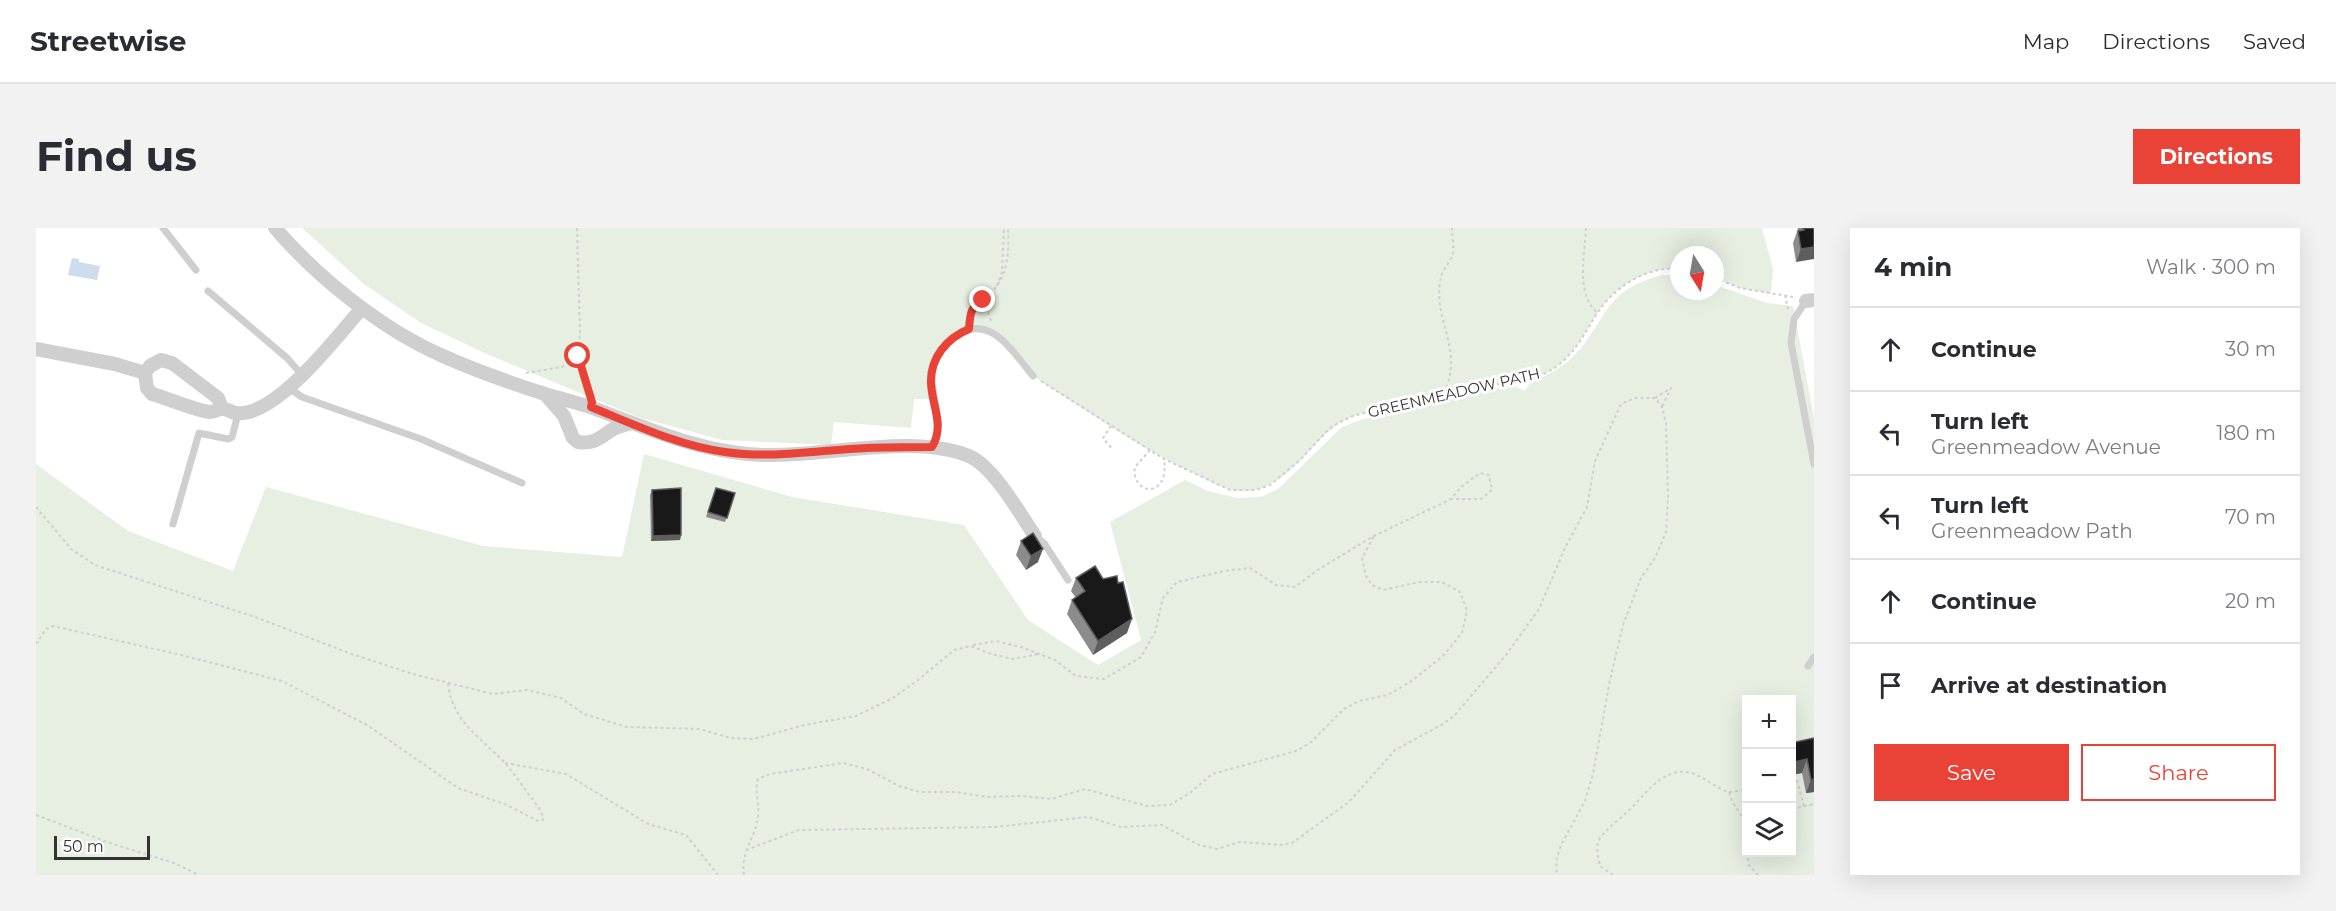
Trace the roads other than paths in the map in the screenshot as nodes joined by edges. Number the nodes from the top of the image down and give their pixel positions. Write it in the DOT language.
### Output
graph roads {
  1 [pos="164,228"];
  2 [pos="275,228"];
  3 [pos="196,270"];
  4 [pos="208,291"];
  5 [pos="1810,300"];
  6 [pos="362,308"];
  7 [pos="36,349"];
  8 [pos="145,373"];
  9 [pos="303,375"];
  10 [pos="1033,376"];
  11 [pos="289,388"];
  12 [pos="545,394"];
  13 [pos="222,408"];
  14 [pos="238,414"];
  15 [pos="630,423"];
  16 [pos="932,447"];
  17 [pos="1814,464"];
  18 [pos="522,483"];
  19 [pos="172,524"];
  20 [pos="1035,536"];
  21 [pos="1068,580"];
  22 [pos="1814,657"];
  23 [pos="1808,666"];
  1 -- 3 [label="lane"];
  2 -- 6 [label="street"];
  4 -- 9 [label="lane"];
  5 -- 17 [label="lane"];
  6 -- 9 [label="street"];
  6 -- 12 [label="street"];
  7 -- 8 [label="street"];
  8 -- 13 [label="street"];
  8 -- 13 [label="street"];
  9 -- 11 [label="street"];
  10 -- 16 [label="lane"];
  11 -- 14 [label="street"];
  11 -- 18 [label="lane"];
  12 -- 15 [label="street"];
  12 -- 15 [label="street"];
  13 -- 14 [label="street"];
  14 -- 19 [label="lane"];
  15 -- 16 [label="street"];
  16 -- 20 [label="street"];
  20 -- 21 [label="lane"];
  22 -- 23 [label="lane"];
}
